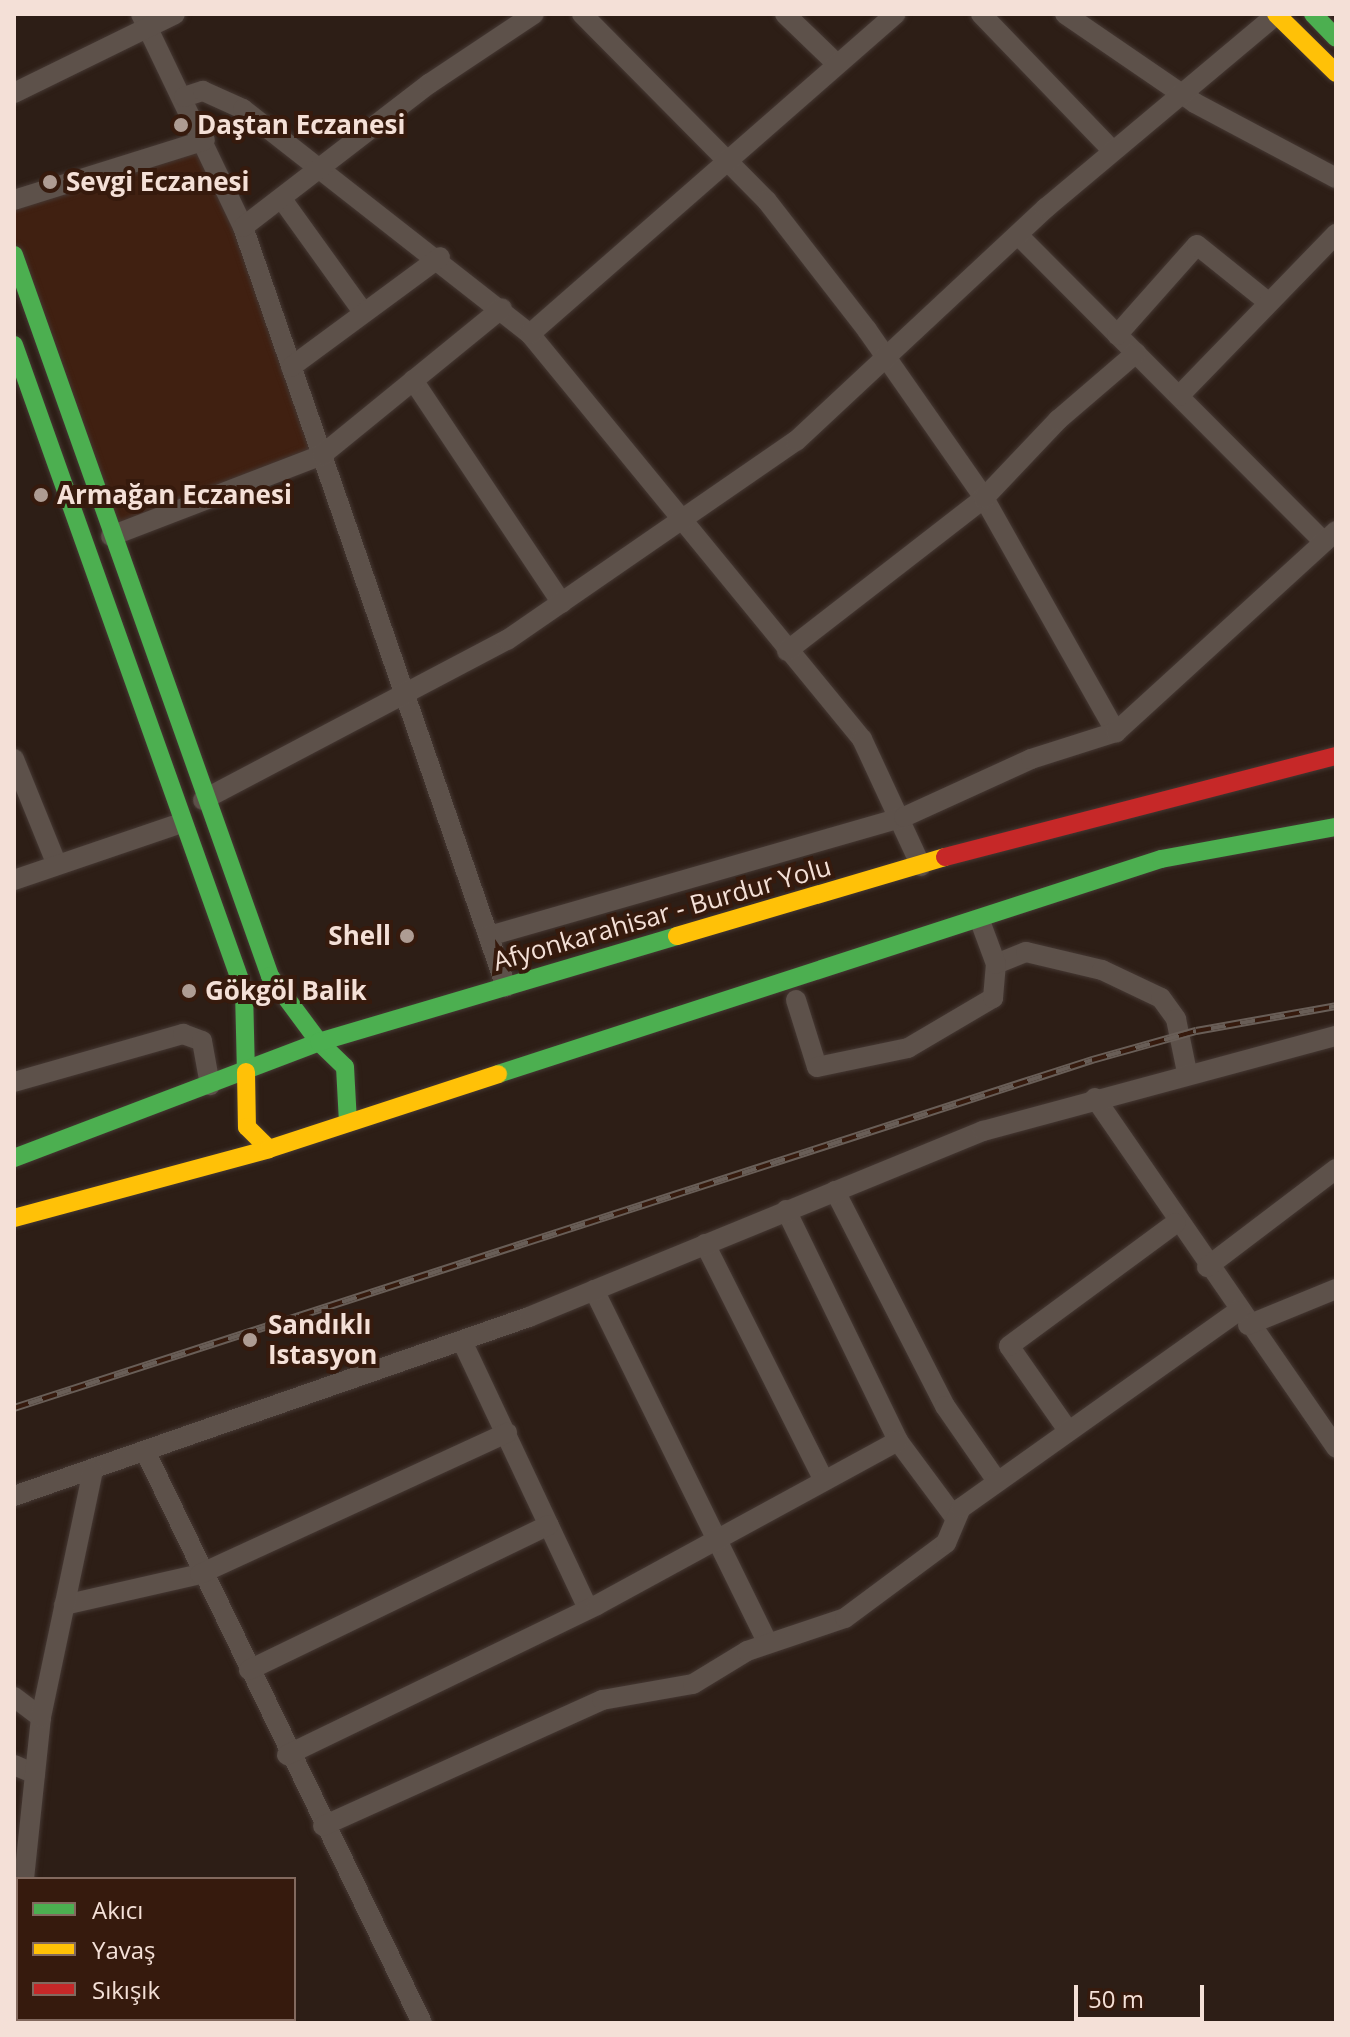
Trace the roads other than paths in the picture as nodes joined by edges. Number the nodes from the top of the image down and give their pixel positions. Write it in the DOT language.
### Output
graph roads {
  1 [pos="175,14"];
  2 [pos="534,14"];
  3 [pos="582,14"];
  4 [pos="785,14"];
  5 [pos="896,14"];
  6 [pos="981,14"];
  7 [pos="1065,14"];
  8 [pos="1276,14"];
  9 [pos="1313,14"];
  10 [pos="144,23"];
  11 [pos="1336,38"];
  12 [pos="837,64"];
  13 [pos="1336,73"];
  14 [pos="1179,92"];
  15 [pos="14,93"];
  16 [pos="184,97"];
  17 [pos="205,140"];
  18 [pos="1113,151"];
  19 [pos="726,159"];
  20 [pos="323,172"];
  21 [pos="1336,178"];
  22 [pos="14,200"];
  23 [pos="284,202"];
  24 [pos="243,227"];
  25 [pos="1336,234"];
  26 [pos="1019,236"];
  27 [pos="14,255"];
  28 [pos="440,257"];
  29 [pos="1268,302"];
  30 [pos="502,308"];
  31 [pos="363,312"];
  32 [pos="530,334"];
  33 [pos="1117,335"];
  34 [pos="14,345"];
  35 [pos="1136,353"];
  36 [pos="888,358"];
  37 [pos="291,367"];
  38 [pos="413,380"];
  39 [pos="1179,396"];
  40 [pos="322,455"];
  41 [pos="984,498"];
  42 [pos="685,518"];
  43 [pos="111,536"];
  44 [pos="1330,537"];
  45 [pos="562,603"];
  46 [pos="787,651"];
  47 [pos="405,689"];
  48 [pos="1116,732"];
  49 [pos="1336,756"];
  50 [pos="14,759"];
  51 [pos="203,800"];
  52 [pos="904,817"];
  53 [pos="181,823"];
  54 [pos="1336,827"];
  55 [pos="57,865"];
  56 [pos="921,866"];
  57 [pos="14,880"];
  58 [pos="980,921"];
  59 [pos="489,936"];
  60 [pos="996,964"];
  61 [pos="506,987"];
  62 [pos="796,1000"];
  63 [pos="1334,1038"];
  64 [pos="319,1042"];
  65 [pos="246,1072"];
  66 [pos="1187,1072"];
  67 [pos="14,1082"];
  68 [pos="210,1085"];
  69 [pos="1095,1098"];
  70 [pos="348,1122"];
  71 [pos="269,1149"];
  72 [pos="14,1158"];
  73 [pos="1336,1169"];
  74 [pos="835,1191"];
  75 [pos="786,1210"];
  76 [pos="14,1218"];
  77 [pos="1176,1223"];
  78 [pos="705,1244"];
  79 [pos="1207,1267"];
  80 [pos="1336,1289"];
  81 [pos="594,1290"];
  82 [pos="1243,1318"];
  83 [pos="462,1341"];
  84 [pos="1067,1429"];
  85 [pos="507,1433"];
  86 [pos="898,1441"];
  87 [pos="1336,1448"];
  88 [pos="146,1453"];
  89 [pos="93,1470"];
  90 [pos="824,1481"];
  91 [pos="997,1481"];
  92 [pos="14,1496"];
  93 [pos="956,1519"];
  94 [pos="549,1525"];
  95 [pos="714,1541"];
  96 [pos="200,1574"];
  97 [pos="64,1605"];
  98 [pos="588,1609"];
  99 [pos="768,1644"];
  100 [pos="249,1670"];
  101 [pos="14,1697"];
  102 [pos="41,1717"];
  103 [pos="287,1755"];
  104 [pos="14,1765"];
  105 [pos="35,1774"];
  106 [pos="323,1826"];
  107 [pos="20,1842"];
  108 [pos="24,1877"];
  109 [pos="422,2023"];
  1 -- 10 [label="street"];
  2 -- 20 [label="street"];
  3 -- 19 [label="street"];
  4 -- 12 [label="street"];
  5 -- 12 [label="street"];
  6 -- 18 [label="street"];
  7 -- 14 [label="street"];
  8 -- 13 [label="main road"];
  8 -- 14 [label="street"];
  9 -- 11 [label="main road"];
  10 -- 15 [label="street"];
  10 -- 16 [label="street"];
  12 -- 19 [label="street"];
  14 -- 18 [label="street"];
  14 -- 21 [label="street"];
  16 -- 17 [label="street"];
  16 -- 20 [label="street"];
  17 -- 22 [label="street"];
  17 -- 24 [label="street"];
  18 -- 26 [label="street"];
  19 -- 32 [label="street"];
  19 -- 36 [label="street"];
  20 -- 23 [label="street"];
  20 -- 28 [label="street"];
  23 -- 24 [label="street"];
  23 -- 31 [label="street"];
  24 -- 37 [label="street"];
  25 -- 29 [label="street"];
  26 -- 33 [label="street"];
  26 -- 36 [label="street"];
  27 -- 43 [label="main road"];
  28 -- 30 [label="street"];
  28 -- 31 [label="street"];
  29 -- 33 [label="street"];
  29 -- 39 [label="street"];
  30 -- 32 [label="street"];
  30 -- 38 [label="street"];
  31 -- 37 [label="street"];
  32 -- 42 [label="street"];
  33 -- 35 [label="street"];
  34 -- 53 [label="main road"];
  35 -- 39 [label="street"];
  35 -- 41 [label="street"];
  36 -- 41 [label="street"];
  36 -- 42 [label="street"];
  37 -- 40 [label="street"];
  38 -- 40 [label="street"];
  38 -- 45 [label="street"];
  39 -- 44 [label="street"];
  40 -- 43 [label="street"];
  40 -- 47 [label="street"];
  41 -- 46 [label="street"];
  41 -- 48 [label="street"];
  42 -- 45 [label="street"];
  42 -- 46 [label="street"];
  43 -- 51 [label="main road"];
  44 -- 48 [label="street"];
  45 -- 47 [label="street"];
  46 -- 52 [label="street"];
  47 -- 51 [label="street"];
  47 -- 59 [label="street"];
  48 -- 52 [label="street"];
  49 -- 56 [label="main road, Afyonkarahisar - Burdur Yolu"];
  50 -- 55 [label="street"];
  51 -- 64 [label="main road"];
  52 -- 56 [label="street"];
  52 -- 59 [label="street"];
  53 -- 55 [label="street"];
  53 -- 65 [label="main road"];
  54 -- 58 [label="main road"];
  55 -- 57 [label="street"];
  56 -- 61 [label="main road, Afyonkarahisar - Burdur Yolu"];
  58 -- 60 [label="street"];
  58 -- 70 [label="main road"];
  59 -- 61 [label="street"];
  60 -- 62 [label="street"];
  60 -- 66 [label="street"];
  61 -- 64 [label="main road, Afyonkarahisar - Burdur Yolu"];
  63 -- 66 [label="street"];
  64 -- 65 [label="main road, Afyonkarahisar - Burdur Yolu"];
  64 -- 70 [label="main road"];
  65 -- 68 [label="main road, Afyonkarahisar - Burdur Yolu"];
  65 -- 71 [label="main road"];
  66 -- 69 [label="street"];
  67 -- 68 [label="street"];
  68 -- 72 [label="main road, Afyonkarahisar - Burdur Yolu"];
  69 -- 74 [label="street"];
  69 -- 77 [label="street"];
  70 -- 71 [label="main road"];
  71 -- 76 [label="main road"];
  73 -- 79 [label="street"];
  74 -- 75 [label="street"];
  74 -- 91 [label="street"];
  75 -- 78 [label="street"];
  75 -- 86 [label="street"];
  77 -- 79 [label="street"];
  77 -- 84 [label="street"];
  78 -- 81 [label="street"];
  78 -- 90 [label="street"];
  79 -- 82 [label="street"];
  80 -- 82 [label="street"];
  81 -- 83 [label="street"];
  81 -- 95 [label="street"];
  82 -- 84 [label="street"];
  82 -- 87 [label="street"];
  83 -- 85 [label="street"];
  83 -- 88 [label="street"];
  84 -- 91 [label="street"];
  85 -- 94 [label="street"];
  85 -- 96 [label="street"];
  86 -- 90 [label="street"];
  86 -- 93 [label="street"];
  88 -- 89 [label="street"];
  88 -- 96 [label="street"];
  89 -- 92 [label="street"];
  89 -- 97 [label="street"];
  90 -- 95 [label="street"];
  91 -- 93 [label="street"];
  93 -- 99 [label="street"];
  94 -- 98 [label="street"];
  94 -- 100 [label="street"];
  95 -- 98 [label="street"];
  95 -- 99 [label="street"];
  96 -- 97 [label="street"];
  96 -- 100 [label="street"];
  97 -- 102 [label="street"];
  98 -- 103 [label="street"];
  99 -- 106 [label="street"];
  100 -- 103 [label="street"];
  101 -- 102 [label="street"];
  102 -- 105 [label="street"];
  103 -- 106 [label="street"];
  104 -- 105 [label="street"];
  105 -- 107 [label="street"];
  106 -- 109 [label="street"];
  107 -- 108 [label="street"];
}
